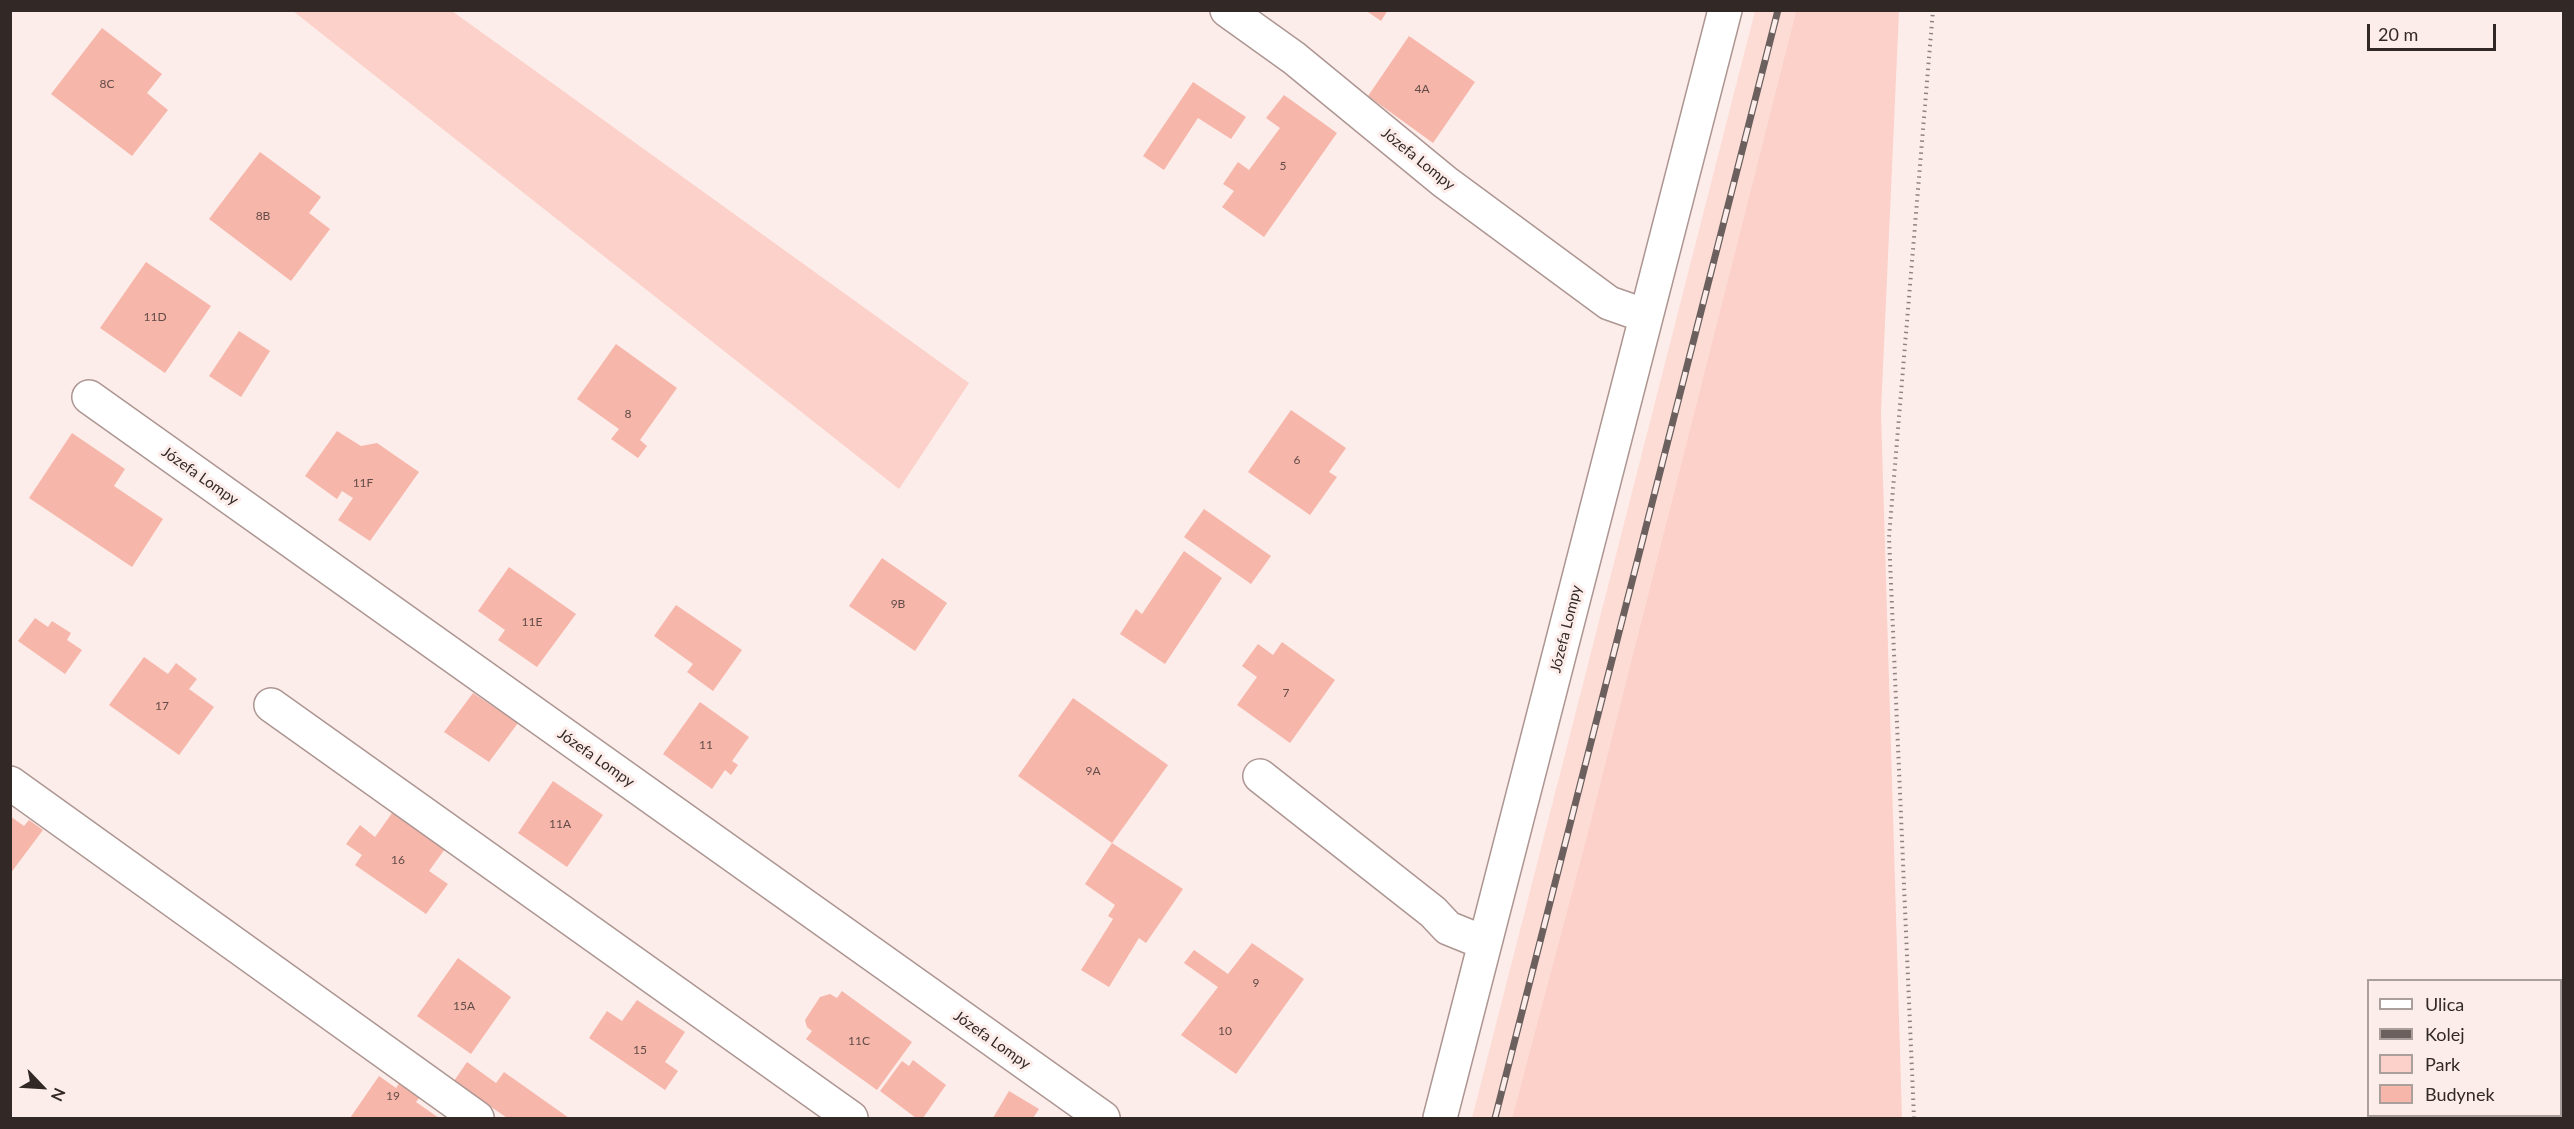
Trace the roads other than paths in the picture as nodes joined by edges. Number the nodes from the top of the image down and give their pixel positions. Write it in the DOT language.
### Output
graph roads {
  1 [pos="1227,10"];
  2 [pos="1725,10"];
  3 [pos="1646,316"];
  4 [pos="89,397"];
  5 [pos="271,705"];
  6 [pos="1260,776"];
  7 [pos="10,783"];
  8 [pos="1485,943"];
  9 [pos="477,1119"];
  10 [pos="851,1119"];
  11 [pos="1103,1119"];
  12 [pos="1440,1119"];
  1 -- 3 [label="street, Józefa Lompy"];
  2 -- 3 [label="street, Józefa Lompy"];
  3 -- 8 [label="street, Józefa Lompy"];
  4 -- 11 [label="street, Józefa Lompy"];
  5 -- 10 [label="street"];
  6 -- 8 [label="street"];
  7 -- 9 [label="street"];
  8 -- 12 [label="street, Józefa Lompy"];
}
